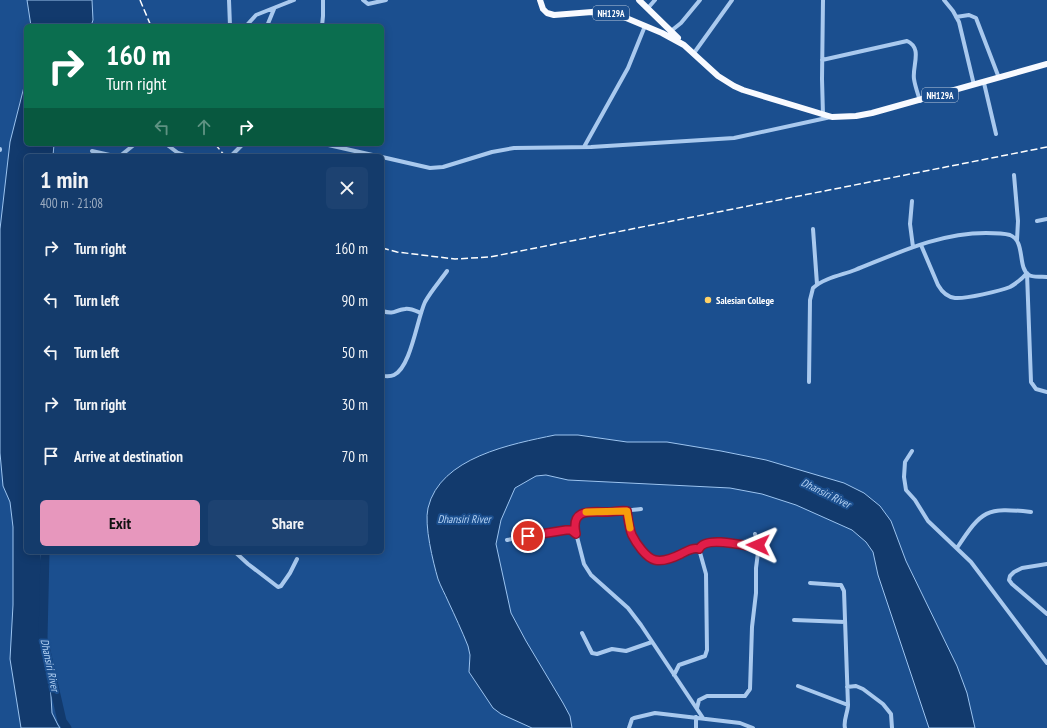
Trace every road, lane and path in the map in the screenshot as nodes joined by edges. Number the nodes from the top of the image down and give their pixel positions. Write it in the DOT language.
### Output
graph roads {
  1 [pos="229,0"];
  2 [pos="294,0"];
  3 [pos="323,0"];
  4 [pos="363,0"];
  5 [pos="386,0"];
  6 [pos="540,0"];
  7 [pos="639,0"];
  8 [pos="654,0"];
  9 [pos="700,0"];
  10 [pos="732,0"];
  11 [pos="823,0"];
  12 [pos="944,0"];
  13 [pos="648,8"];
  14 [pos="274,9"];
  15 [pos="956,18"];
  16 [pos="230,24"];
  17 [pos="248,24"];
  18 [pos="268,24"];
  19 [pos="322,24"];
  20 [pos="645,26"];
  21 [pos="671,31"];
  22 [pos="684,45"];
  23 [pos="694,53"];
  24 [pos="822,60"];
  25 [pos="1047,64"];
  26 [pos="999,78"];
  27 [pos="984,83"];
  28 [pos="974,86"];
  29 [pos="920,101"];
  30 [pos="824,115"];
  31 [pos="832,117"];
  32 [pos="996,134"];
  33 [pos="132,146"];
  34 [pos="169,146"];
  35 [pos="241,146"];
  36 [pos="333,146"];
  37 [pos="584,147"];
  38 [pos="92,151"];
  39 [pos="105,154"];
  40 [pos="122,154"];
  41 [pos="181,154"];
  42 [pos="233,154"];
  43 [pos="368,154"];
  44 [pos="384,158"];
  45 [pos="1014,175"];
  46 [pos="912,201"];
  47 [pos="1047,219"];
  48 [pos="1037,221"];
  49 [pos="813,229"];
  50 [pos="1017,240"];
  51 [pos="921,245"];
  52 [pos="913,247"];
  53 [pos="447,271"];
  54 [pos="1027,273"];
  55 [pos="1047,277"];
  56 [pos="817,284"];
  57 [pos="384,312"];
  58 [pos="421,313"];
  59 [pos="384,376"];
  60 [pos="809,382"];
  61 [pos="1047,392"];
  62 [pos="912,451"];
  63 [pos="641,509"];
  64 [pos="627,511"];
  65 [pos="1031,512"];
  66 [pos="576,534"];
  67 [pos="755,534"];
  68 [pos="507,540"];
  69 [pos="758,548"];
  70 [pos="957,548"];
  71 [pos="699,549"];
  72 [pos="237,554"];
  73 [pos="297,559"];
  74 [pos="1047,564"];
  75 [pos="810,583"];
  76 [pos="1047,614"];
  77 [pos="794,620"];
  78 [pos="845,622"];
  79 [pos="582,633"];
  80 [pos="652,642"];
  81 [pos="1047,663"];
  82 [pos="674,675"];
  83 [pos="798,686"];
  84 [pos="847,686"];
  85 [pos="848,705"];
  86 [pos="697,708"];
  87 [pos="696,717"];
  88 [pos="703,718"];
  89 [pos="630,728"];
  90 [pos="696,728"];
  91 [pos="754,728"];
  92 [pos="845,728"];
  93 [pos="892,728"];
  1 -- 16 [label="street"];
  2 -- 14 [label="street"];
  3 -- 19 [label="street"];
  4 -- 5 [label="street"];
  6 -- 20 [label="highway, NH129A"];
  7 -- 13 [label="highway, NH129A"];
  8 -- 13 [label="street"];
  9 -- 21 [label="street"];
  10 -- 23 [label="street"];
  11 -- 24 [label="street"];
  12 -- 15 [label="street"];
  13 -- 21 [label="highway, NH129A"];
  14 -- 17 [label="street"];
  14 -- 18 [label="street"];
  15 -- 26 [label="street"];
  15 -- 28 [label="street"];
  20 -- 22 [label="highway, NH129A"];
  20 -- 37 [label="street"];
  21 -- 22 [label="highway, NH129A"];
  22 -- 23 [label="highway, NH129A"];
  23 -- 30 [label="highway, NH129A"];
  24 -- 29 [label="street"];
  24 -- 30 [label="street"];
  25 -- 26 [label="highway, NH129A"];
  26 -- 27 [label="highway, NH129A"];
  27 -- 28 [label="highway, NH129A"];
  27 -- 32 [label="street"];
  28 -- 29 [label="highway, NH129A"];
  29 -- 31 [label="highway, NH129A"];
  30 -- 31 [label="highway, NH129A"];
  31 -- 37 [label="street"];
  33 -- 40 [label="street"];
  34 -- 41 [label="street"];
  35 -- 42 [label="street"];
  36 -- 43 [label="street"];
  37 -- 44 [label="street"];
  38 -- 39 [label="street"];
  45 -- 50 [label="street"];
  46 -- 52 [label="street"];
  47 -- 48 [label="street"];
  49 -- 56 [label="street"];
  50 -- 51 [label="street"];
  50 -- 54 [label="street"];
  51 -- 52 [label="street"];
  51 -- 54 [label="street"];
  52 -- 56 [label="street"];
  53 -- 58 [label="street"];
  54 -- 55 [label="street"];
  54 -- 61 [label="street"];
  56 -- 60 [label="street"];
  57 -- 58 [label="street"];
  58 -- 59 [label="street"];
  62 -- 70 [label="street"];
  63 -- 64 [label="street"];
  64 -- 66 [label="street"];
  64 -- 71 [label="street"];
  65 -- 70 [label="street"];
  66 -- 68 [label="street"];
  66 -- 80 [label="street"];
  67 -- 69 [label="street"];
  69 -- 71 [label="street"];
  69 -- 86 [label="street"];
  70 -- 81 [label="street"];
  71 -- 82 [label="street"];
  72 -- 73 [label="street"];
  74 -- 76 [label="street"];
  75 -- 78 [label="street"];
  77 -- 78 [label="street"];
  78 -- 84 [label="street"];
  79 -- 80 [label="street"];
  80 -- 82 [label="street"];
  82 -- 86 [label="street"];
  83 -- 85 [label="street"];
  84 -- 85 [label="street"];
  84 -- 93 [label="street"];
  85 -- 92 [label="street"];
  86 -- 88 [label="street"];
  87 -- 88 [label="street"];
  87 -- 89 [label="street"];
  87 -- 90 [label="street"];
  88 -- 91 [label="street"];
}
